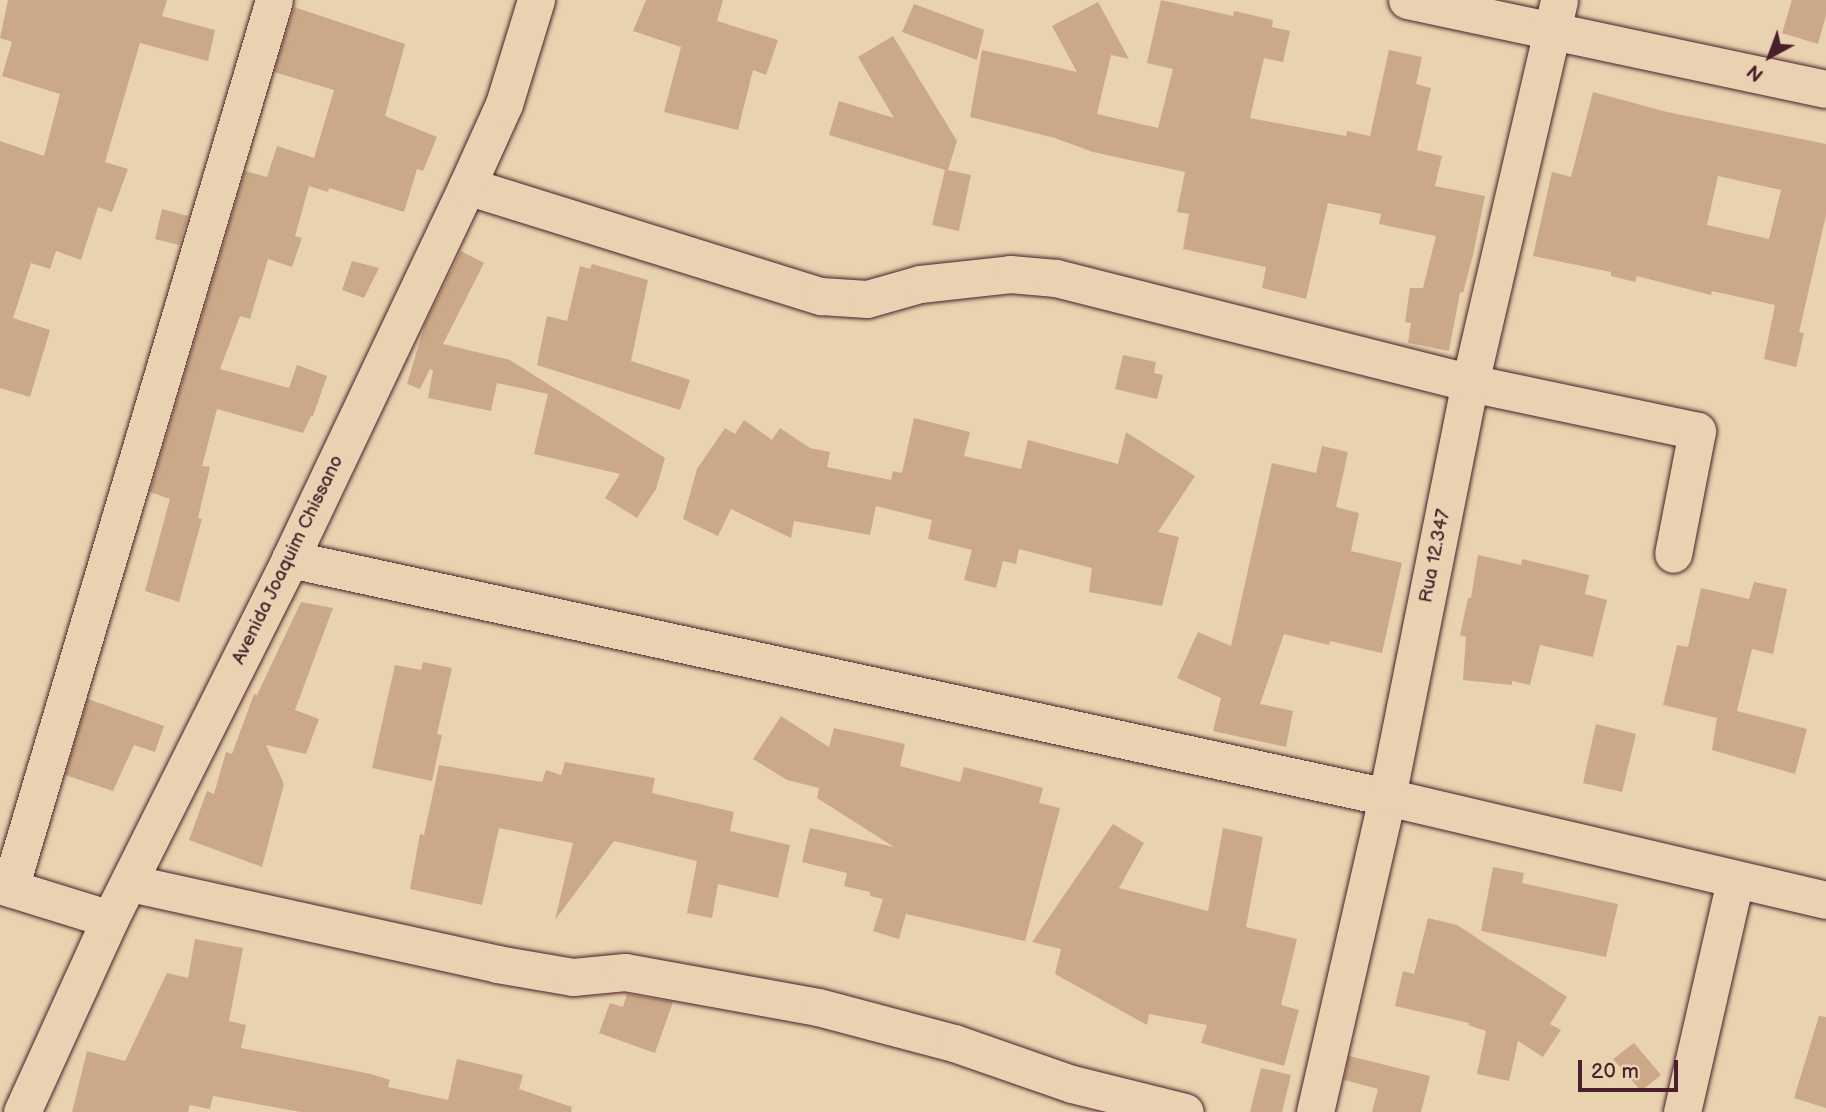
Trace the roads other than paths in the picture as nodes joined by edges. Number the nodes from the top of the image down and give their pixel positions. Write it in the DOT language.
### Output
graph roads {
  1 [pos="274,0"];
  2 [pos="536,0"];
  3 [pos="1407,0"];
  4 [pos="1555,16"];
  5 [pos="1826,89"];
  6 [pos="467,186"];
  7 [pos="1470,383"];
  8 [pos="1673,554"];
  9 [pos="290,559"];
  10 [pos="1387,797"];
  11 [pos="1735,880"];
  12 [pos="130,883"];
  13 [pos="5,886"];
  14 [pos="1826,900"];
  15 [pos="110,919"];
  16 [pos="22,1112"];
  17 [pos="1185,1112"];
  18 [pos="1315,1112"];
  19 [pos="1682,1112"];
  1 -- 13 [label="street"];
  2 -- 6 [label="street, Avenida Joaquim Chissano"];
  3 -- 4 [label="street"];
  4 -- 5 [label="street"];
  4 -- 7 [label="street, Rua 12.347"];
  6 -- 7 [label="street"];
  6 -- 9 [label="street, Avenida Joaquim Chissano"];
  7 -- 8 [label="street"];
  7 -- 10 [label="street, Rua 12.347"];
  9 -- 10 [label="street"];
  9 -- 12 [label="street, Avenida Joaquim Chissano"];
  10 -- 11 [label="street"];
  10 -- 18 [label="street, Rua 12.347"];
  11 -- 14 [label="street"];
  11 -- 19 [label="street"];
  12 -- 15 [label="street, Avenida Joaquim Chissano"];
  12 -- 17 [label="street"];
  13 -- 15 [label="street"];
  15 -- 16 [label="street, Avenida Joaquim Chissano"];
}
